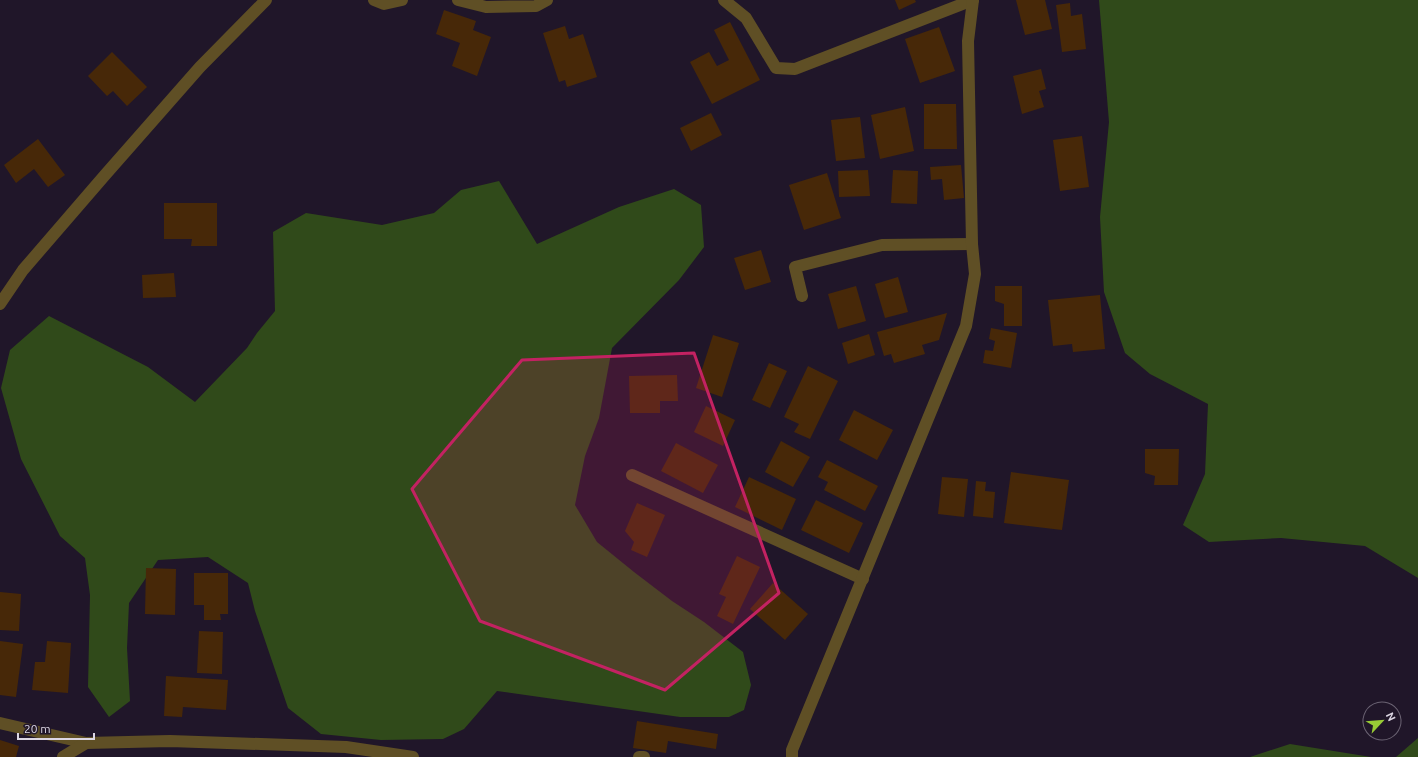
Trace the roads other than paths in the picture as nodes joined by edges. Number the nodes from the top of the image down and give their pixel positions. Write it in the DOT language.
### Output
graph roads {
  1 [pos="266,0"];
  2 [pos="374,0"];
  3 [pos="402,0"];
  4 [pos="458,0"];
  5 [pos="547,0"];
  6 [pos="724,0"];
  7 [pos="973,0"];
  8 [pos="972,244"];
  9 [pos="802,296"];
  10 [pos="0,304"];
  11 [pos="632,475"];
  12 [pos="863,579"];
  13 [pos="0,723"];
  14 [pos="86,743"];
  15 [pos="63,757"];
  16 [pos="413,757"];
  17 [pos="639,757"];
  18 [pos="644,757"];
  19 [pos="792,757"];
  1 -- 10 [label="street"];
  2 -- 3 [label="street"];
  4 -- 5 [label="street"];
  6 -- 7 [label="street"];
  7 -- 8 [label="street"];
  8 -- 9 [label="street"];
  8 -- 12 [label="street"];
  11 -- 12 [label="street"];
  12 -- 19 [label="street"];
  13 -- 14 [label="street"];
  14 -- 15 [label="street"];
  14 -- 16 [label="street"];
  17 -- 18 [label="street"];
}
